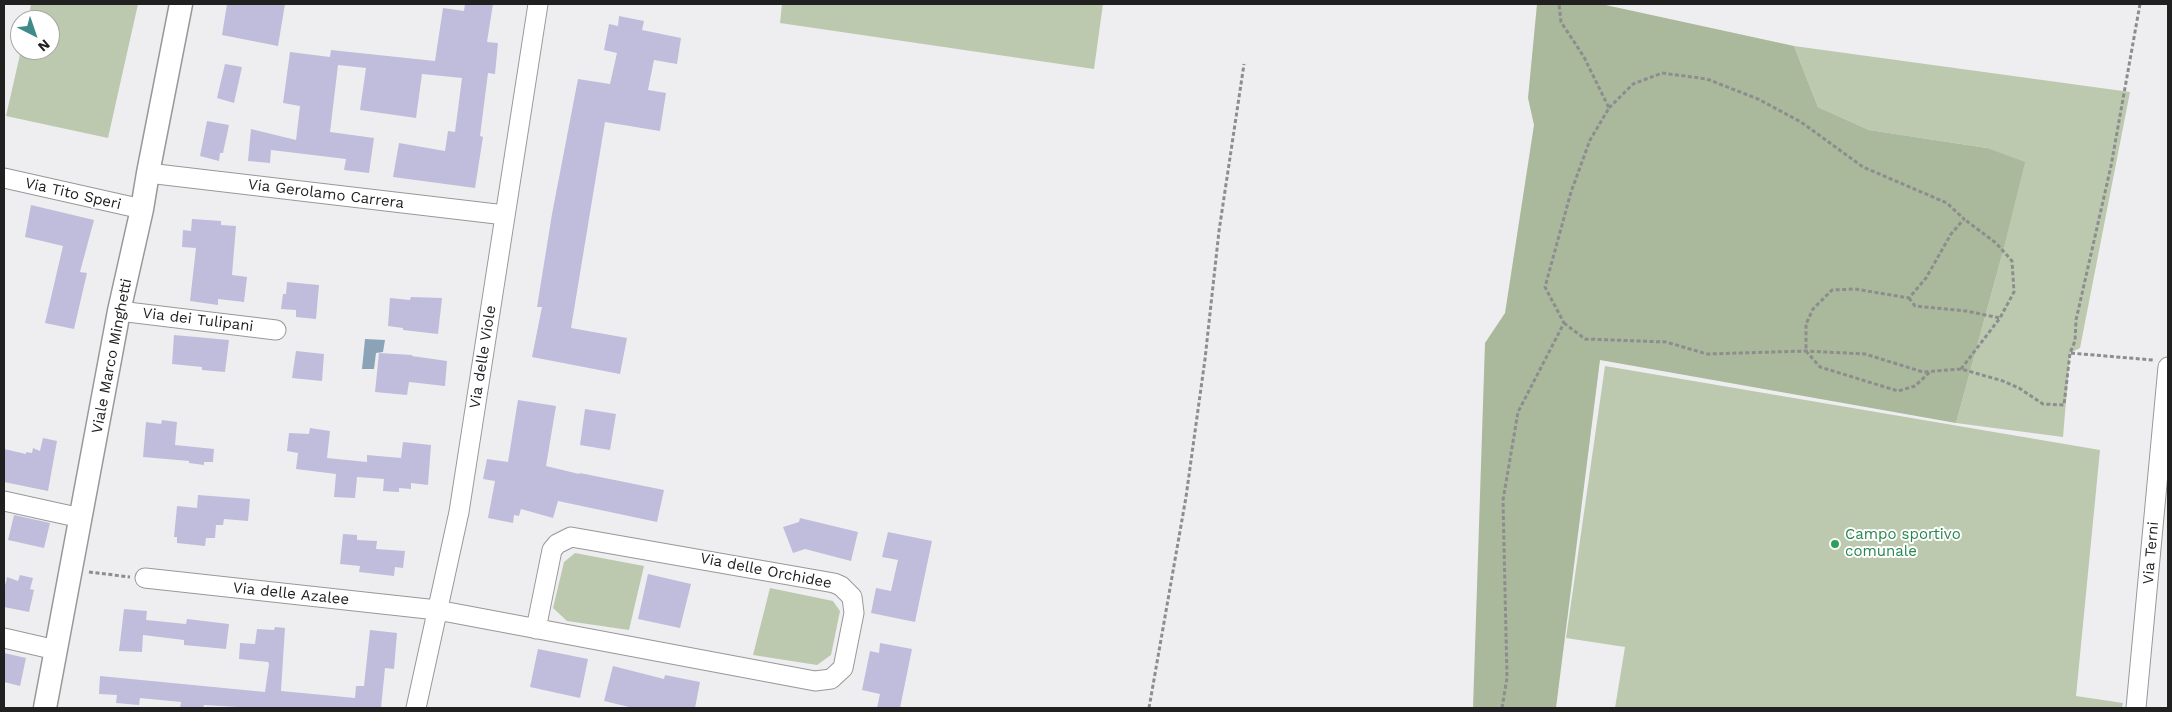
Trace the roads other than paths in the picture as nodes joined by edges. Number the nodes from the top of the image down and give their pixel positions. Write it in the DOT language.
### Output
graph roads {
  1 [pos="181,4"];
  2 [pos="538,4"];
  3 [pos="148,173"];
  4 [pos="4,178"];
  5 [pos="142,209"];
  6 [pos="505,214"];
  7 [pos="119,311"];
  8 [pos="276,330"];
  9 [pos="2163,364"];
  10 [pos="4,501"];
  11 [pos="80,518"];
  12 [pos="145,578"];
  13 [pos="437,610"];
  14 [pos="536,629"];
  15 [pos="4,638"];
  16 [pos="56,650"];
  17 [pos="45,708"];
  18 [pos="416,708"];
  19 [pos="2136,708"];
  1 -- 3 [label="street, Viale Marco Minghetti"];
  2 -- 6 [label="street, Via delle Viole"];
  3 -- 5 [label="street, Viale Marco Minghetti"];
  3 -- 6 [label="street, Via Gerolamo Carrera"];
  4 -- 5 [label="street, Via Tito Speri"];
  5 -- 7 [label="street, Viale Marco Minghetti"];
  6 -- 13 [label="street, Via delle Viole"];
  7 -- 8 [label="street, Via dei Tulipani"];
  7 -- 11 [label="street, Viale Marco Minghetti"];
  9 -- 19 [label="street, Via Terni"];
  10 -- 11 [label="street"];
  11 -- 16 [label="street, Viale Marco Minghetti"];
  12 -- 13 [label="street, Via delle Azalee"];
  13 -- 14 [label="street, Via delle Orchidee"];
  13 -- 18 [label="street, Via delle Viole"];
  14 -- 14 [label="street, Via delle Orchidee"];
  15 -- 16 [label="street"];
  16 -- 17 [label="street, Viale Marco Minghetti"];
}
